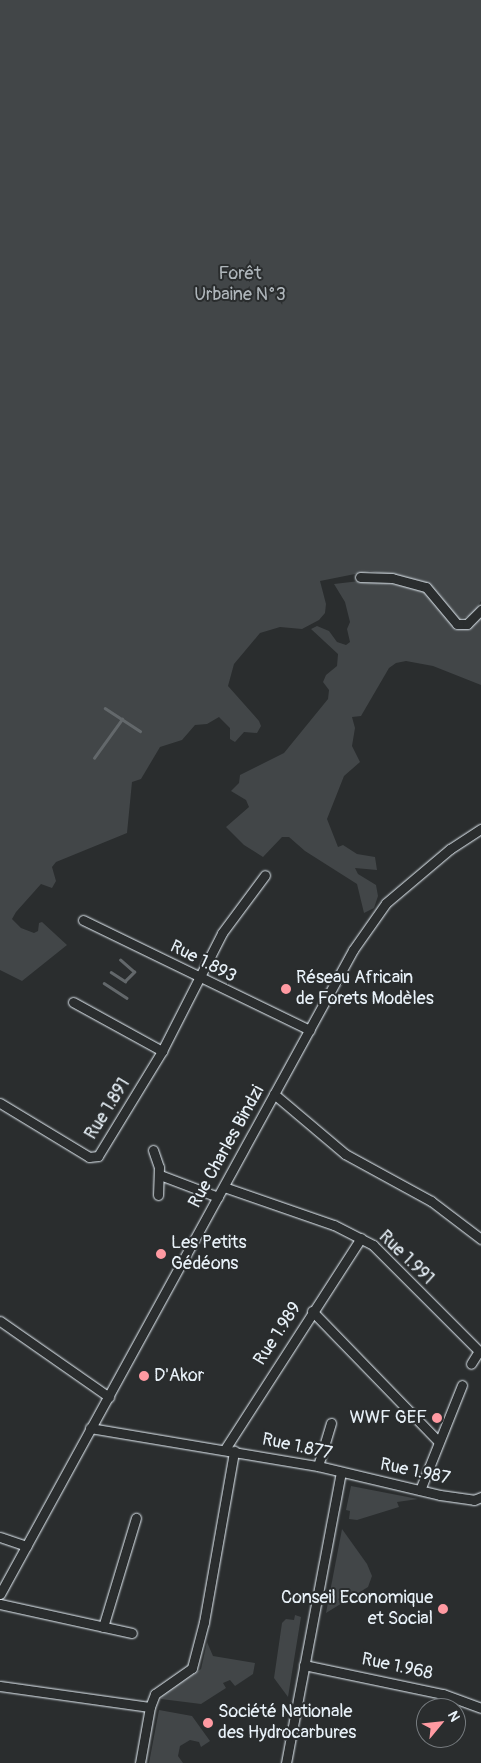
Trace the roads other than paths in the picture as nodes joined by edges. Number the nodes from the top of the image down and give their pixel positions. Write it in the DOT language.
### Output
graph roads {
  1 [pos="360,577"];
  2 [pos="481,610"];
  3 [pos="481,828"];
  4 [pos="265,875"];
  5 [pos="83,920"];
  6 [pos="200,979"];
  7 [pos="73,1002"];
  8 [pos="310,1030"];
  9 [pos="162,1051"];
  10 [pos="274,1094"];
  11 [pos="0,1102"];
  12 [pos="153,1150"];
  13 [pos="160,1175"];
  14 [pos="224,1187"];
  15 [pos="158,1195"];
  16 [pos="218,1197"];
  17 [pos="361,1238"];
  18 [pos="481,1239"];
  19 [pos="312,1311"];
  20 [pos="0,1321"];
  21 [pos="471,1364"];
  22 [pos="462,1385"];
  23 [pos="109,1396"];
  24 [pos="331,1423"];
  25 [pos="90,1428"];
  26 [pos="439,1442"];
  27 [pos="230,1450"];
  28 [pos="318,1466"];
  29 [pos="340,1473"];
  30 [pos="420,1490"];
  31 [pos="481,1497"];
  32 [pos="136,1518"];
  33 [pos="0,1537"];
  34 [pos="26,1546"];
  35 [pos="0,1594"];
  36 [pos="0,1604"];
  37 [pos="103,1627"];
  38 [pos="132,1633"];
  39 [pos="304,1665"];
  40 [pos="0,1686"];
  41 [pos="150,1707"];
  42 [pos="481,1708"];
  43 [pos="140,1763"];
  44 [pos="286,1763"];
  1 -- 2 [label="street"];
  3 -- 8 [label="street, Rue Charles Bindzi"];
  4 -- 6 [label="street, Rue 1.891"];
  5 -- 6 [label="street, Rue 1.893"];
  6 -- 8 [label="street, Rue 1.893"];
  6 -- 9 [label="street, Rue 1.891"];
  7 -- 9 [label="street"];
  8 -- 10 [label="street, Rue Charles Bindzi"];
  9 -- 11 [label="street, Rue 1.891"];
  10 -- 14 [label="street, Rue Charles Bindzi"];
  10 -- 18 [label="street"];
  12 -- 13 [label="street"];
  13 -- 15 [label="street"];
  13 -- 16 [label="street"];
  14 -- 16 [label="street, Rue Charles Bindzi"];
  14 -- 17 [label="street, Rue 1.991"];
  16 -- 23 [label="street, Rue Charles Bindzi"];
  17 -- 19 [label="street, Rue 1.989"];
  17 -- 21 [label="street, Rue 1.991"];
  19 -- 26 [label="street"];
  19 -- 27 [label="street, Rue 1.989"];
  20 -- 23 [label="street"];
  22 -- 26 [label="street"];
  23 -- 25 [label="street, Rue Charles Bindzi"];
  24 -- 28 [label="street"];
  25 -- 27 [label="street"];
  25 -- 34 [label="street, Rue Charles Bindzi"];
  26 -- 30 [label="street"];
  27 -- 28 [label="street, Rue 1.877"];
  27 -- 41 [label="street, Rue 1.877"];
  28 -- 29 [label="street, Rue 1.877"];
  29 -- 30 [label="street, Rue 1.987"];
  29 -- 39 [label="street, Rue 1.877"];
  30 -- 31 [label="street, Rue 1.987"];
  32 -- 37 [label="street"];
  33 -- 34 [label="street"];
  34 -- 35 [label="street, Rue Charles Bindzi"];
  36 -- 37 [label="street"];
  37 -- 38 [label="street"];
  39 -- 42 [label="street, Rue 1.968"];
  39 -- 44 [label="street, Rue 1.877"];
  40 -- 41 [label="street"];
  41 -- 43 [label="street, Rue 1.877"];
}
